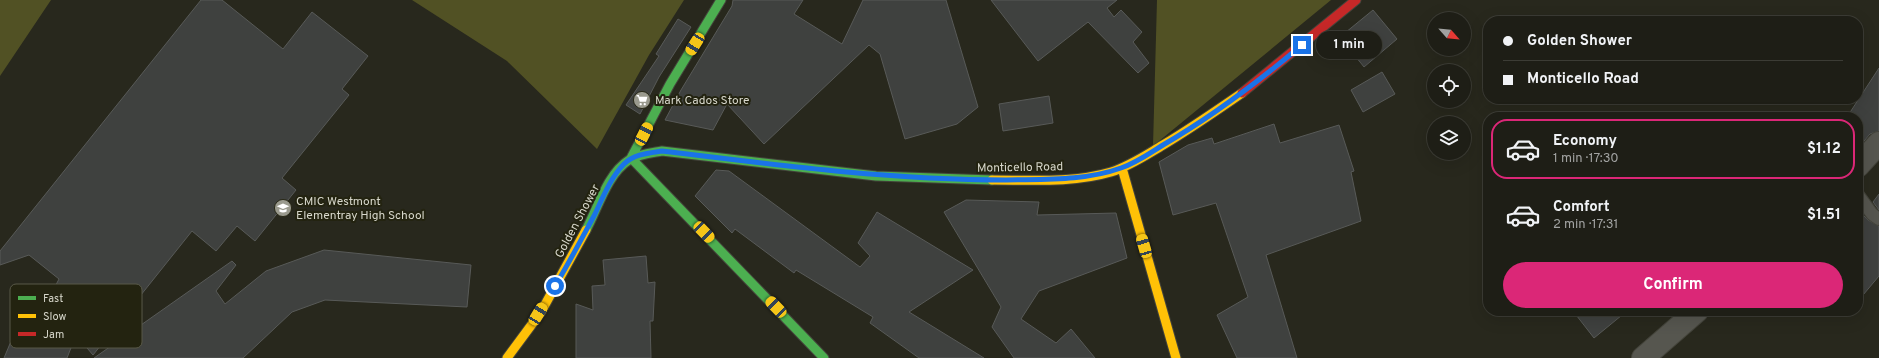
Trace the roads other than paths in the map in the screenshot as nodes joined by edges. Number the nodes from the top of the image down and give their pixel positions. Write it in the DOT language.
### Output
graph roads {
  1 [pos="721,0"];
  2 [pos="1356,0"];
  3 [pos="1879,144"];
  4 [pos="631,158"];
  5 [pos="1863,161"];
  6 [pos="1122,168"];
  7 [pos="1863,202"];
  8 [pos="1879,219"];
  9 [pos="1691,316"];
  10 [pos="508,358"];
  11 [pos="824,358"];
  12 [pos="1176,358"];
  13 [pos="1643,358"];
  1 -- 4 [label="main road, Golden Shower"];
  2 -- 6 [label="main road, Monticello Road"];
  3 -- 5 [label="street"];
  4 -- 6 [label="main road, Monticello Road"];
  4 -- 10 [label="main road, Golden Shower"];
  4 -- 11 [label="main road"];
  6 -- 12 [label="main road"];
  7 -- 8 [label="lane"];
  9 -- 13 [label="street"];
}
